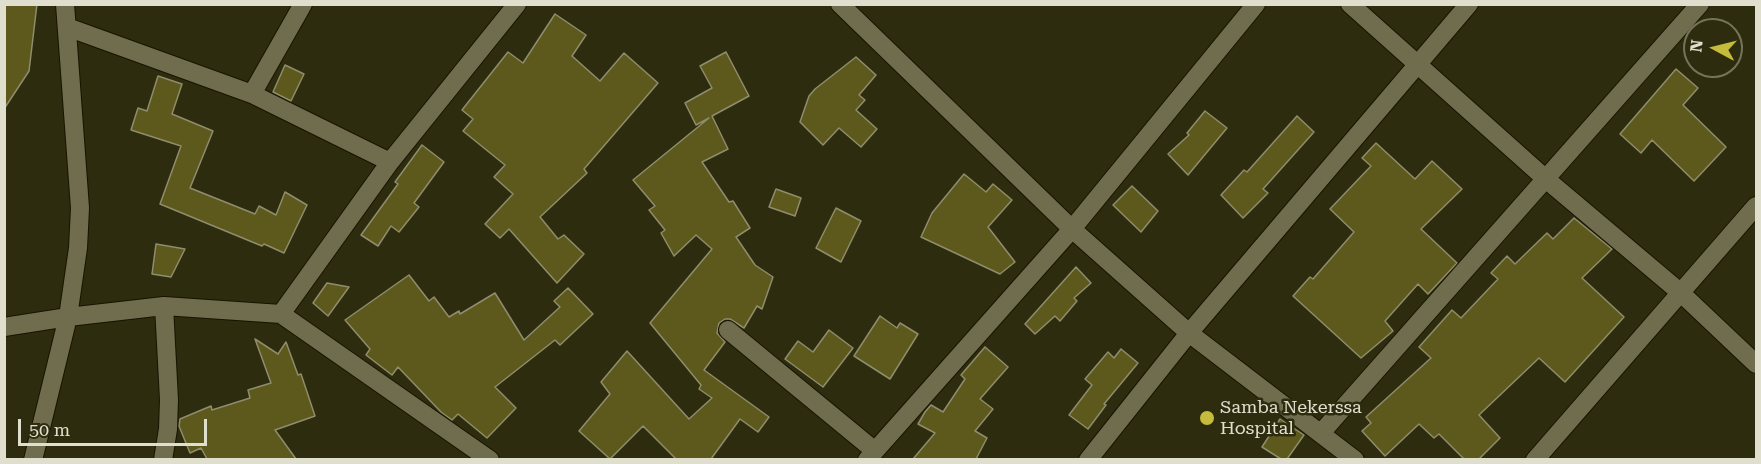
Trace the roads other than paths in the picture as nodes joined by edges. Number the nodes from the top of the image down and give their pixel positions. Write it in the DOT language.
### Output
graph roads {
  1 [pos="65,4"];
  2 [pos="303,4"];
  3 [pos="517,4"];
  4 [pos="840,4"];
  5 [pos="1256,4"];
  6 [pos="1350,4"];
  7 [pos="1469,4"];
  8 [pos="1700,4"];
  9 [pos="67,27"];
  10 [pos="1416,64"];
  11 [pos="252,94"];
  12 [pos="390,162"];
  13 [pos="1547,180"];
  14 [pos="1756,206"];
  15 [pos="1072,229"];
  16 [pos="1681,293"];
  17 [pos="164,306"];
  18 [pos="281,314"];
  19 [pos="69,317"];
  20 [pos="4,327"];
  21 [pos="728,330"];
  22 [pos="1189,333"];
  23 [pos="1756,364"];
  24 [pos="1321,433"];
  25 [pos="871,455"];
  26 [pos="33,459"];
  27 [pos="163,459"];
  28 [pos="490,459"];
  29 [pos="1088,459"];
  30 [pos="1354,459"];
  31 [pos="1535,459"];
  1 -- 9 [label="street"];
  2 -- 11 [label="street"];
  3 -- 12 [label="street"];
  4 -- 15 [label="street"];
  5 -- 15 [label="street"];
  6 -- 10 [label="street"];
  7 -- 10 [label="street"];
  8 -- 13 [label="street"];
  9 -- 11 [label="street"];
  9 -- 19 [label="street"];
  10 -- 13 [label="street"];
  10 -- 22 [label="street"];
  11 -- 12 [label="street"];
  12 -- 18 [label="street"];
  13 -- 16 [label="street"];
  13 -- 24 [label="street"];
  14 -- 16 [label="street"];
  15 -- 22 [label="street"];
  15 -- 25 [label="street"];
  16 -- 23 [label="street"];
  16 -- 31 [label="street"];
  17 -- 18 [label="street"];
  17 -- 19 [label="street"];
  17 -- 27 [label="street"];
  18 -- 28 [label="street"];
  19 -- 20 [label="street"];
  19 -- 26 [label="street"];
  21 -- 25 [label="street"];
  22 -- 24 [label="street"];
  22 -- 29 [label="street"];
  24 -- 30 [label="street"];
}
